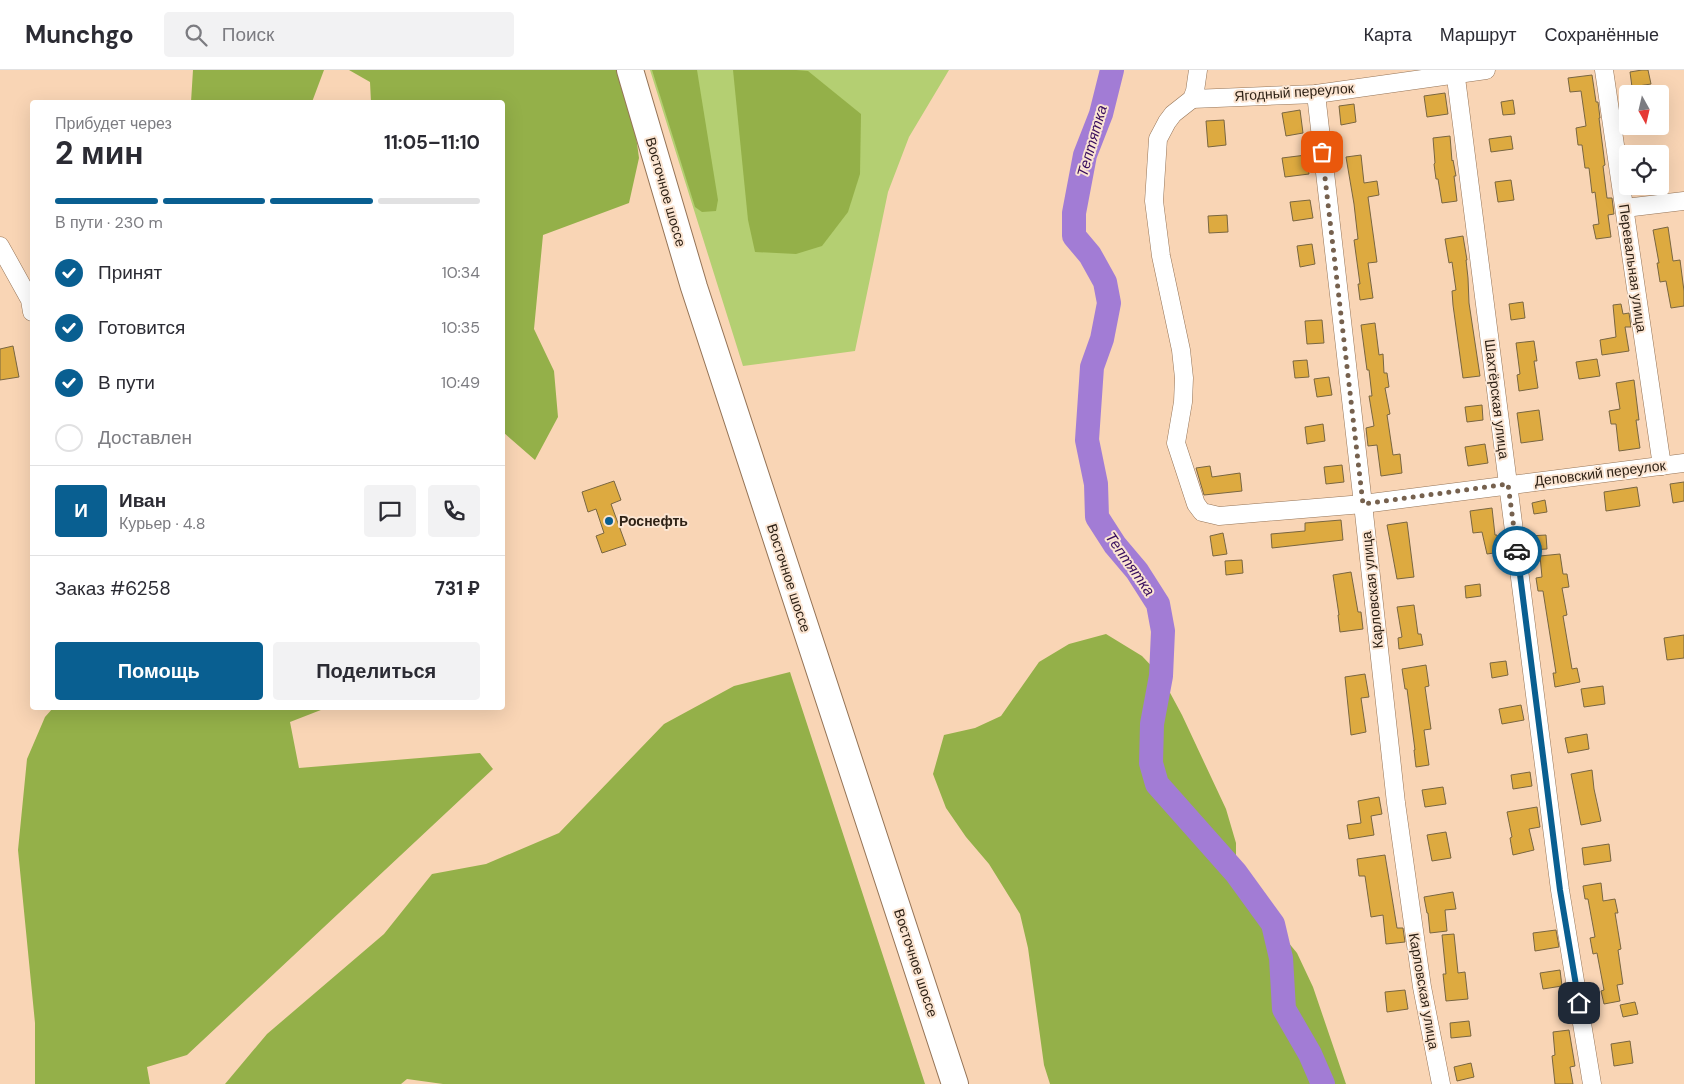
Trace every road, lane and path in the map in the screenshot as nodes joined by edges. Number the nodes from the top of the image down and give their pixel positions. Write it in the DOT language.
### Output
graph roads {
  1 [pos="630,70"];
  2 [pos="1198,70"];
  3 [pos="1486,70"];
  4 [pos="1604,70"];
  5 [pos="1455,72"];
  6 [pos="1316,94"];
  7 [pos="1192,99"];
  8 [pos="1684,201"];
  9 [pos="1625,208"];
  10 [pos="0,246"];
  11 [pos="30,300"];
  12 [pos="1684,463"];
  13 [pos="1662,466"];
  14 [pos="1508,484"];
  15 [pos="1363,504"];
  16 [pos="955,1084"];
  17 [pos="1441,1084"];
  18 [pos="1592,1084"];
  1 -- 16 [label="highway, Восточное шоссе"];
  2 -- 7 [label="street"];
  3 -- 5 [label="street, Ягодный переулок"];
  4 -- 9 [label="street, Перевальная улица"];
  5 -- 6 [label="street, Ягодный переулок"];
  5 -- 14 [label="street, Шахтёрская улица"];
  6 -- 7 [label="street, Ягодный переулок"];
  6 -- 15 [label="street, Карловская улица"];
  7 -- 15 [label="street, Деповский переулок"];
  8 -- 9 [label="street"];
  9 -- 13 [label="street, Перевальная улица"];
  10 -- 11 [label="street"];
  12 -- 13 [label="street, Деповский переулок"];
  13 -- 14 [label="street, Деповский переулок"];
  14 -- 15 [label="street, Деповский переулок"];
  14 -- 18 [label="street, Шахтёрская улица"];
  15 -- 17 [label="street, Карловская улица"];
}
